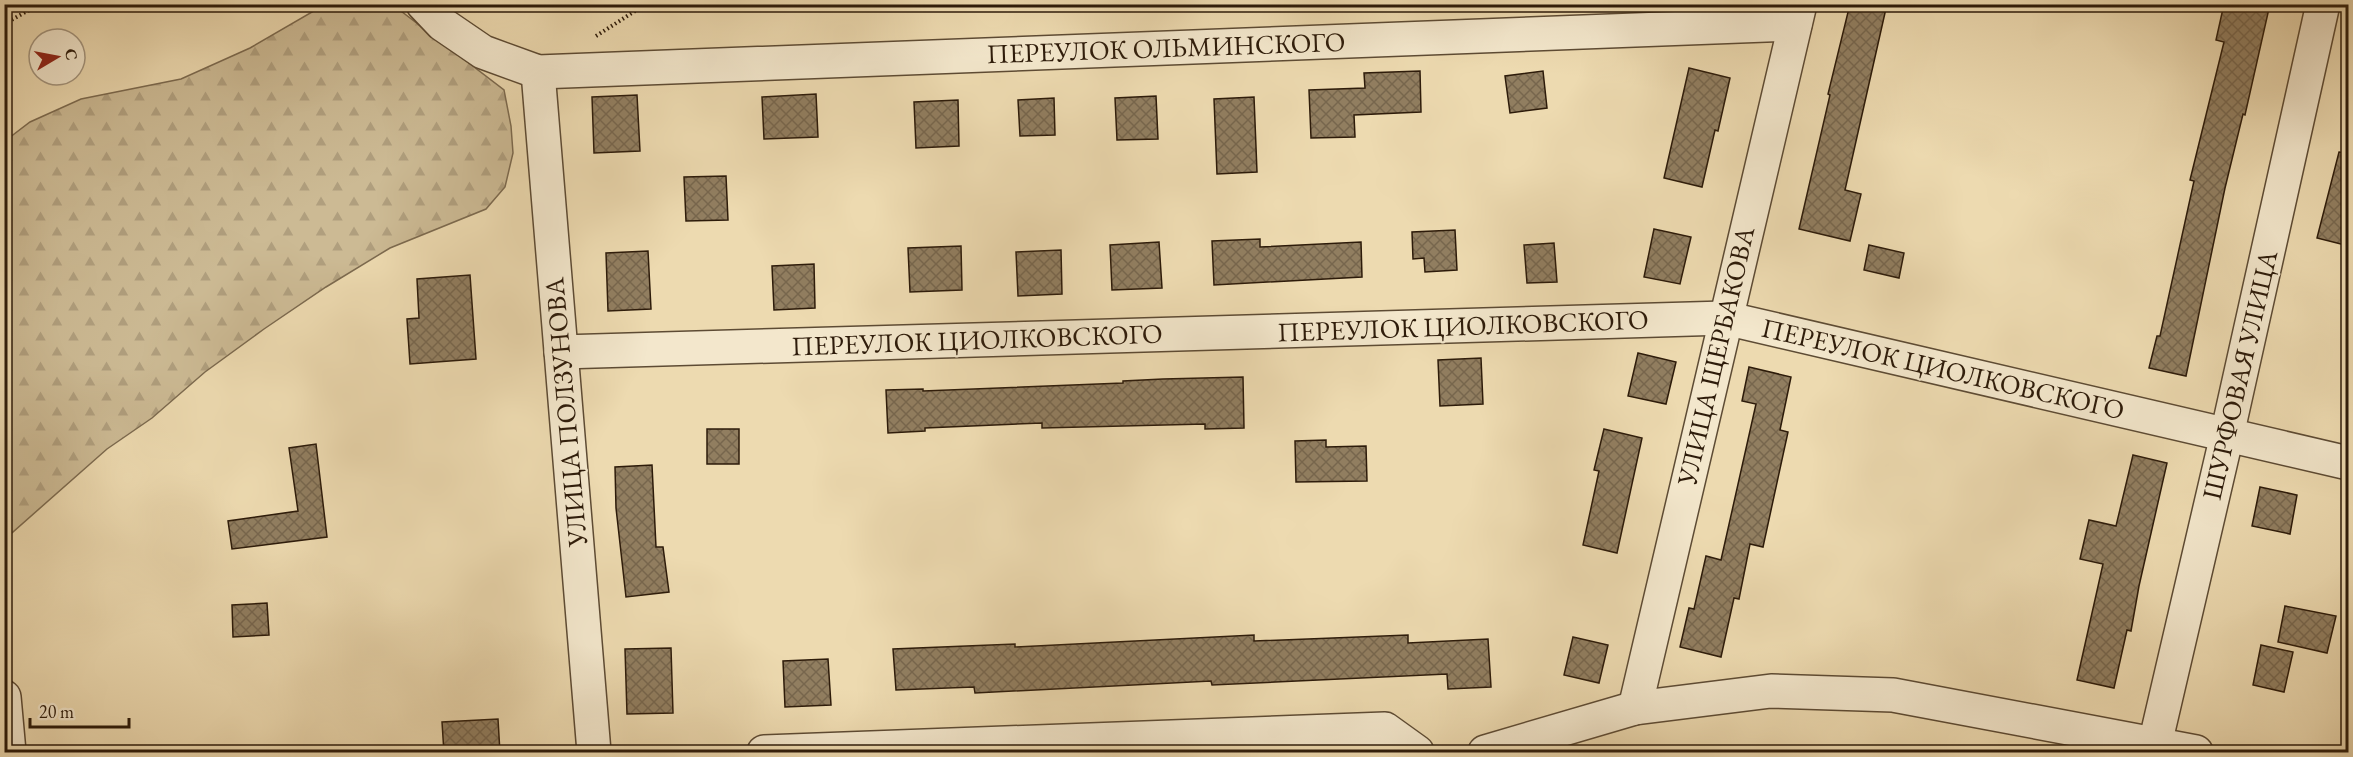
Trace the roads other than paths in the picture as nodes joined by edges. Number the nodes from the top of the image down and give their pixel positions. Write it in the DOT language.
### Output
graph roads {
  1 [pos="423,4"];
  2 [pos="2323,4"];
  3 [pos="1797,14"];
  4 [pos="538,72"];
  5 [pos="1725,318"];
  6 [pos="561,352"];
  7 [pos="2227,435"];
  8 [pos="2349,463"];
  9 [pos="4,697"];
  10 [pos="1635,708"];
  11 [pos="2155,744"];
  12 [pos="9,753"];
  13 [pos="594,753"];
  14 [pos="764,753"];
  15 [pos="1417,753"];
  16 [pos="1485,753"];
  17 [pos="2196,753"];
  1 -- 4 [label="street"];
  2 -- 7 [label="street, ШУРФОВАЯ УЛИЦА"];
  3 -- 4 [label="street, ПЕРЕУЛОК ОЛЬМИНСКОГО"];
  3 -- 5 [label="street, УЛИЦА ЩЕРБАКОВА"];
  4 -- 6 [label="street, УЛИЦА ПОЛЗУНОВА"];
  5 -- 6 [label="street, ПЕРЕУЛОК ЦИОЛКОВСКОГО"];
  5 -- 7 [label="street, ПЕРЕУЛОК ЦИОЛКОВСКОГО"];
  5 -- 10 [label="street, УЛИЦА ЩЕРБАКОВА"];
  6 -- 13 [label="street, УЛИЦА ПОЛЗУНОВА"];
  7 -- 8 [label="street, ПЕРЕУЛОК ЦИОЛКОВСКОГО"];
  7 -- 11 [label="street, ШУРФОВАЯ УЛИЦА"];
  9 -- 12 [label="street"];
  10 -- 11 [label="street"];
  10 -- 16 [label="street"];
  11 -- 17 [label="street"];
  14 -- 15 [label="street"];
}
